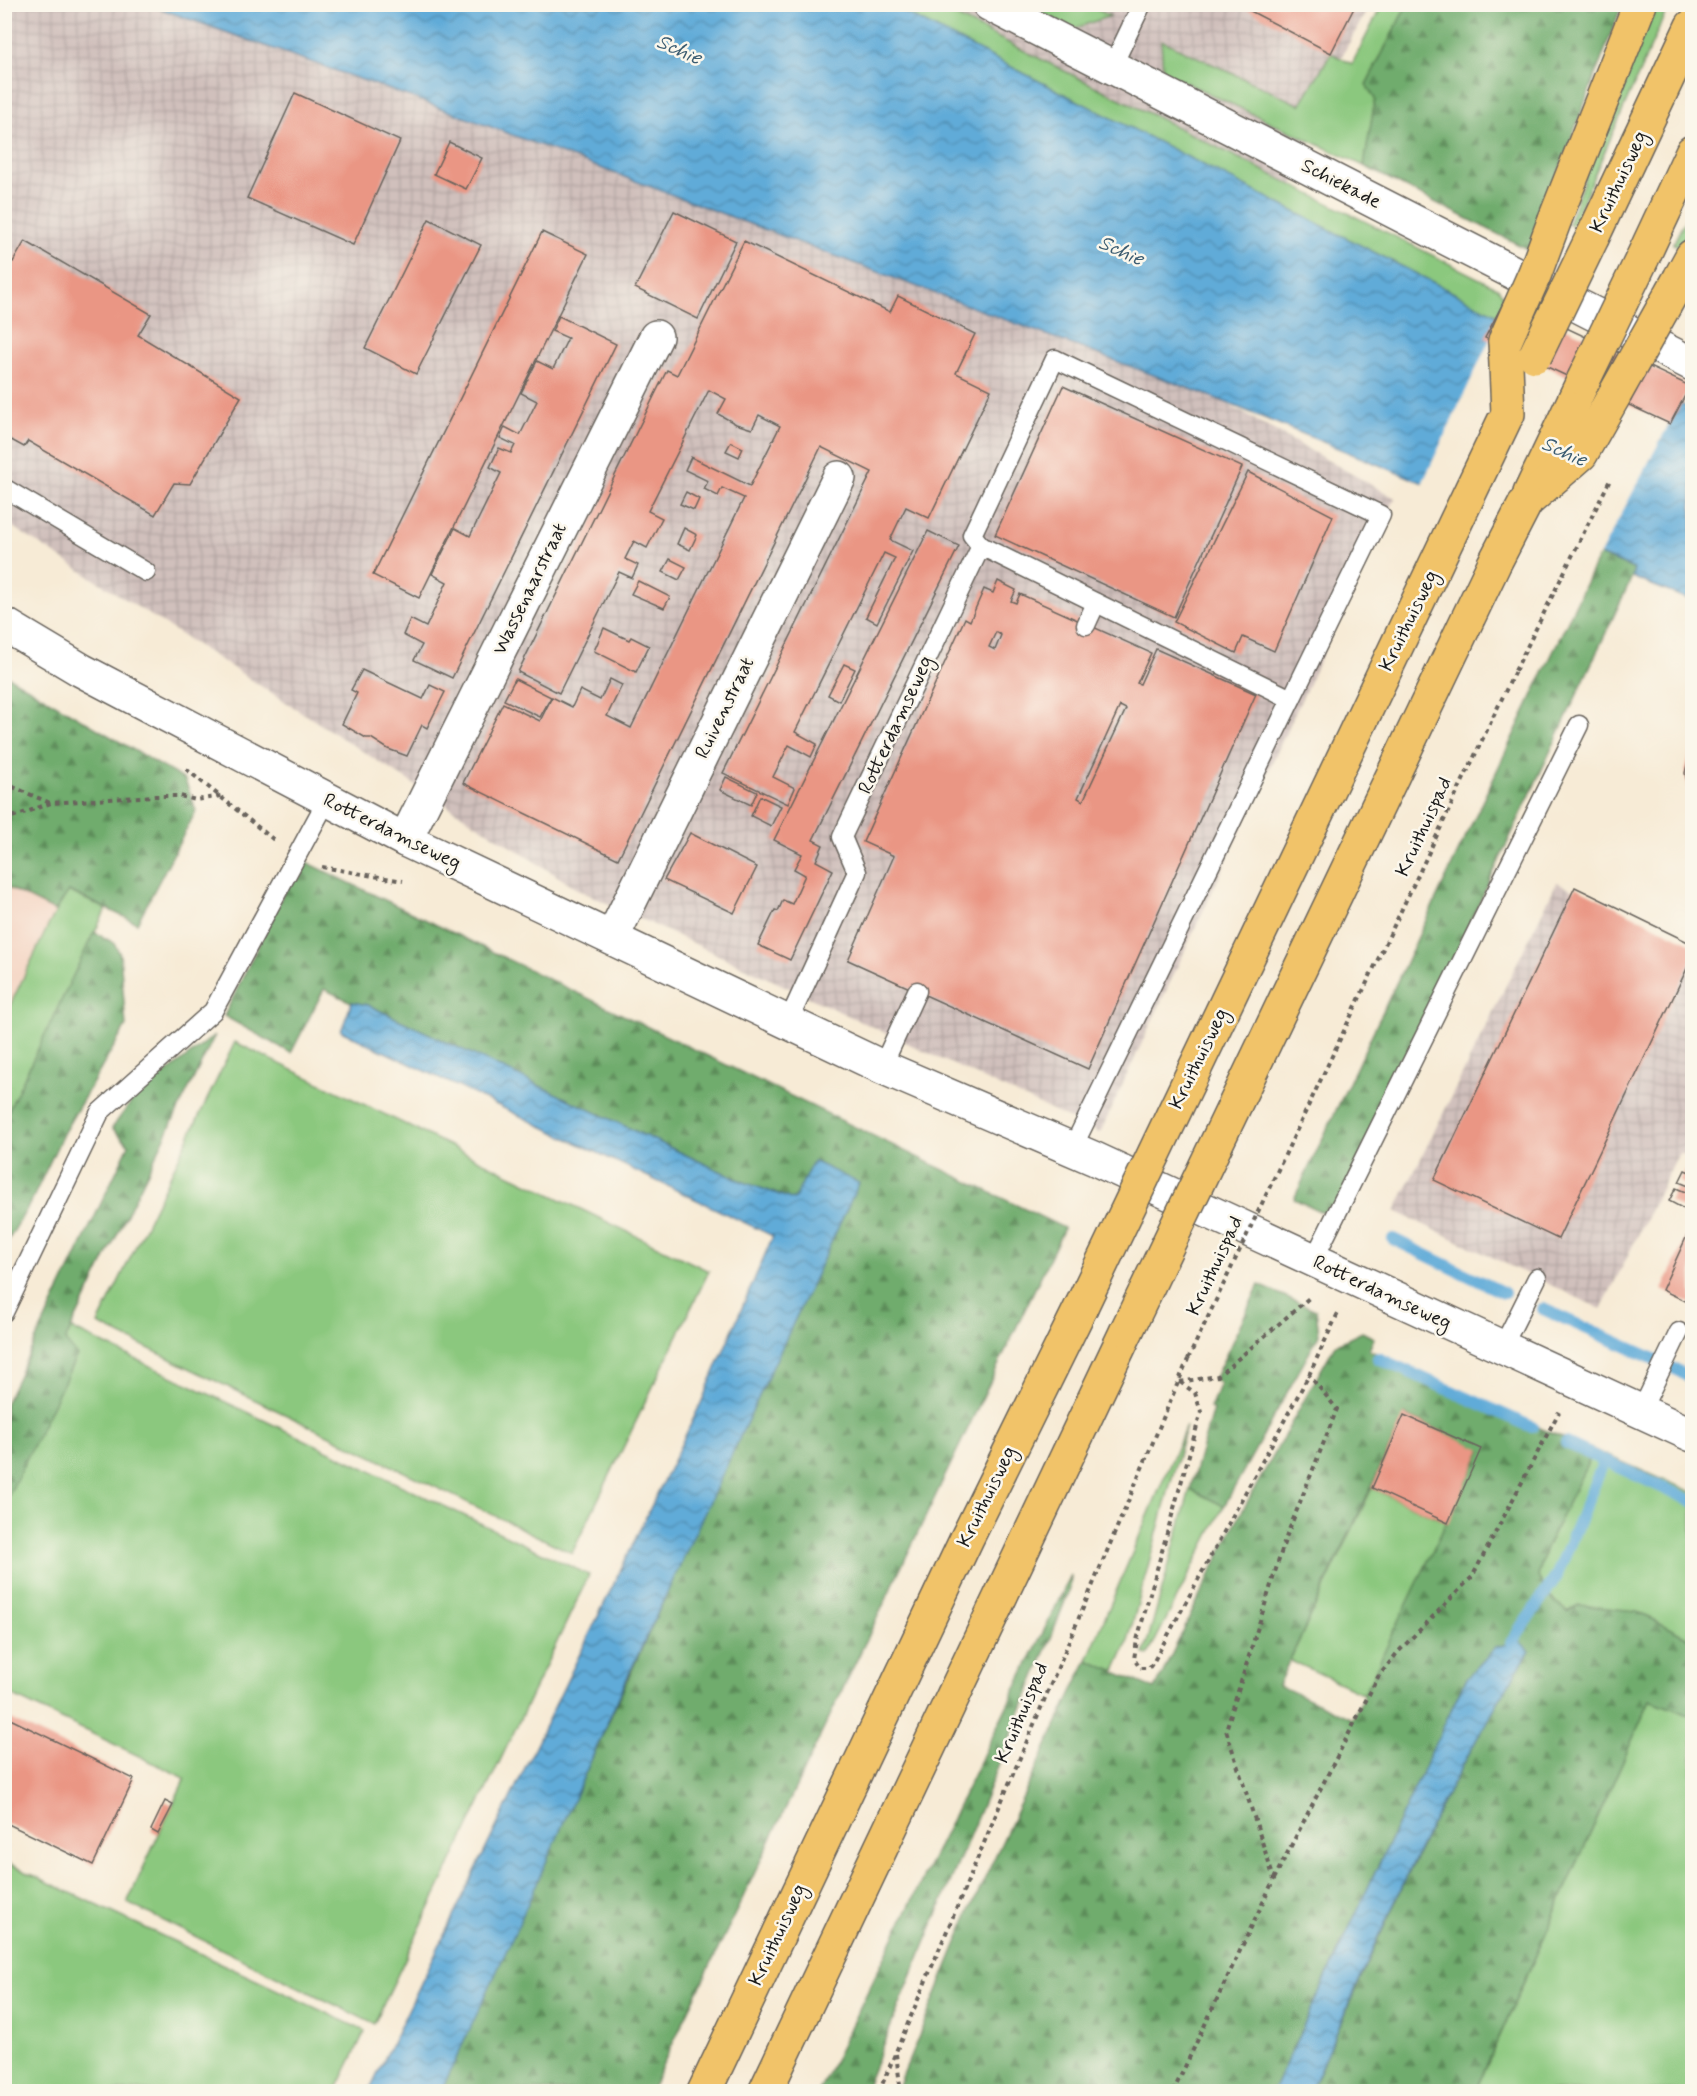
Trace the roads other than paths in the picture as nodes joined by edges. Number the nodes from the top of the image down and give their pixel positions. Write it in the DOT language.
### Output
graph roads {
  1 [pos="989,4"];
  2 [pos="1142,4"];
  3 [pos="1640,4"];
  4 [pos="1692,26"];
  5 [pos="1112,67"];
  6 [pos="1692,152"];
  7 [pos="1686,267"];
  8 [pos="656,337"];
  9 [pos="1692,364"];
  10 [pos="1508,414"];
  11 [pos="839,478"];
  12 [pos="4,488"];
  13 [pos="1526,502"];
  14 [pos="981,546"];
  15 [pos="146,572"];
  16 [pos="1096,603"];
  17 [pos="4,624"];
  18 [pos="1086,625"];
  19 [pos="1291,699"];
  20 [pos="1579,725"];
  21 [pos="327,800"];
  22 [pos="405,840"];
  23 [pos="612,938"];
  24 [pos="917,991"];
  25 [pos="788,1022"];
  26 [pos="882,1067"];
  27 [pos="1071,1149"];
  28 [pos="1313,1261"];
  29 [pos="1537,1278"];
  30 [pos="4,1312"];
  31 [pos="1679,1332"];
  32 [pos="1502,1348"];
  33 [pos="1641,1411"];
  34 [pos="1692,1435"];
  35 [pos="704,2091"];
  36 [pos="765,2091"];
  1 -- 5 [label="street, Schiekade"];
  2 -- 5 [label="lane"];
  3 -- 10 [label="highway, bridge"];
  4 -- 10 [label="highway, Kruithuisweg, bridge"];
  5 -- 9 [label="street, Schiekade"];
  6 -- 13 [label="highway, bridge"];
  7 -- 13 [label="highway, bridge"];
  8 -- 22 [label="street, Wassenaarstraat"];
  10 -- 35 [label="highway, Kruithuisweg, bridge"];
  11 -- 23 [label="street, Ruivenstraat"];
  12 -- 15 [label="lane"];
  13 -- 36 [label="highway, bridge"];
  14 -- 16 [label="lane"];
  14 -- 19 [label="lane"];
  14 -- 25 [label="lane, Rotterdamseweg"];
  16 -- 18 [label="lane"];
  16 -- 19 [label="lane"];
  17 -- 21 [label="street, Rotterdamseweg"];
  19 -- 27 [label="lane"];
  20 -- 28 [label="lane"];
  21 -- 22 [label="street, Rotterdamseweg"];
  21 -- 30 [label="lane"];
  22 -- 23 [label="street, Rotterdamseweg"];
  23 -- 25 [label="street, Rotterdamseweg"];
  24 -- 26 [label="lane"];
  25 -- 26 [label="street, Rotterdamseweg"];
  26 -- 27 [label="street, Rotterdamseweg"];
  27 -- 28 [label="street, Rotterdamseweg"];
  28 -- 32 [label="street, Rotterdamseweg"];
  29 -- 32 [label="lane"];
  31 -- 33 [label="lane"];
  32 -- 33 [label="street, Rotterdamseweg"];
  33 -- 34 [label="street, Rotterdamseweg"];
}
